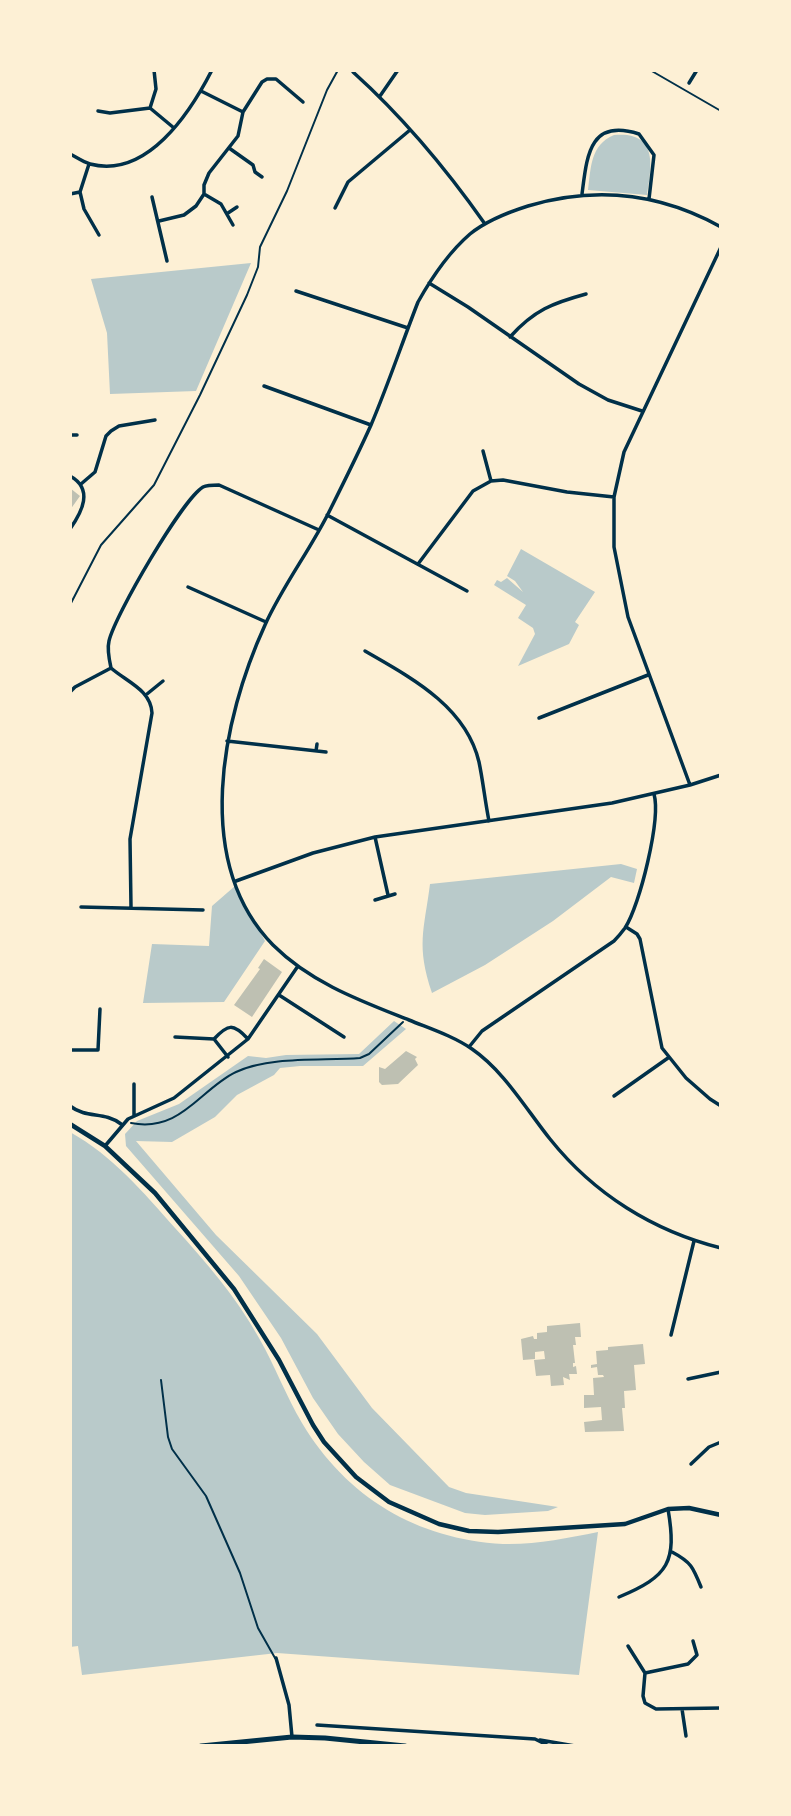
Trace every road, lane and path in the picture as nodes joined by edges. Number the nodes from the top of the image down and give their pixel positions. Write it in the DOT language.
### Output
graph roads {
  1 [pos="154,70"];
  2 [pos="212,70"];
  3 [pos="338,70"];
  4 [pos="398,70"];
  5 [pos="650,70"];
  6 [pos="696,70"];
  7 [pos="353,72"];
  8 [pos="689,83"];
  9 [pos="201,91"];
  10 [pos="380,96"];
  11 [pos="303,102"];
  12 [pos="150,108"];
  13 [pos="98,111"];
  14 [pos="721,111"];
  15 [pos="243,112"];
  16 [pos="174,128"];
  17 [pos="410,130"];
  18 [pos="229,148"];
  19 [pos="70,155"];
  20 [pos="89,164"];
  21 [pos="262,177"];
  22 [pos="80,192"];
  23 [pos="70,194"];
  24 [pos="204,194"];
  25 [pos="582,194"];
  26 [pos="152,197"];
  27 [pos="649,199"];
  28 [pos="237,207"];
  29 [pos="335,208"];
  30 [pos="228,213"];
  31 [pos="159,221"];
  32 [pos="485,224"];
  33 [pos="233,225"];
  34 [pos="721,227"];
  35 [pos="99,235"];
  36 [pos="721,247"];
  37 [pos="167,261"];
  38 [pos="428,283"];
  39 [pos="296,290"];
  40 [pos="586,294"];
  41 [pos="408,328"];
  42 [pos="510,337"];
  43 [pos="264,386"];
  44 [pos="642,411"];
  45 [pos="155,420"];
  46 [pos="371,425"];
  47 [pos="70,435"];
  48 [pos="77,435"];
  49 [pos="483,450"];
  50 [pos="70,476"];
  51 [pos="491,481"];
  52 [pos="81,484"];
  53 [pos="614,497"];
  54 [pos="327,515"];
  55 [pos="70,529"];
  56 [pos="319,530"];
  57 [pos="418,564"];
  58 [pos="188,587"];
  59 [pos="467,591"];
  60 [pos="70,605"];
  61 [pos="266,622"];
  62 [pos="365,652"];
  63 [pos="111,668"];
  64 [pos="648,675"];
  65 [pos="163,681"];
  66 [pos="70,692"];
  67 [pos="147,694"];
  68 [pos="539,718"];
  69 [pos="227,741"];
  70 [pos="317,744"];
  71 [pos="316,751"];
  72 [pos="326,752"];
  73 [pos="721,775"];
  74 [pos="690,785"];
  75 [pos="654,794"];
  76 [pos="488,821"];
  77 [pos="375,837"];
  78 [pos="236,881"];
  79 [pos="395,894"];
  80 [pos="388,895"];
  81 [pos="375,900"];
  82 [pos="81,907"];
  83 [pos="131,907"];
  84 [pos="204,910"];
  85 [pos="626,927"];
  86 [pos="298,966"];
  87 [pos="279,995"];
  88 [pos="100,1009"];
  89 [pos="406,1019"];
  90 [pos="176,1037"];
  91 [pos="344,1037"];
  92 [pos="214,1039"];
  93 [pos="248,1039"];
  94 [pos="469,1047"];
  95 [pos="70,1050"];
  96 [pos="228,1057"];
  97 [pos="668,1058"];
  98 [pos="134,1084"];
  99 [pos="614,1096"];
  100 [pos="70,1106"];
  101 [pos="721,1106"];
  102 [pos="134,1115"];
  103 [pos="130,1123"];
  104 [pos="70,1124"];
  105 [pos="121,1124"];
  106 [pos="105,1146"];
  107 [pos="694,1241"];
  108 [pos="721,1248"];
  109 [pos="671,1335"];
  110 [pos="721,1372"];
  111 [pos="688,1379"];
  112 [pos="161,1380"];
  113 [pos="721,1442"];
  114 [pos="691,1464"];
  115 [pos="668,1509"];
  116 [pos="721,1515"];
  117 [pos="672,1552"];
  118 [pos="701,1587"];
  119 [pos="618,1597"];
  120 [pos="693,1641"];
  121 [pos="628,1646"];
  122 [pos="276,1658"];
  123 [pos="645,1673"];
  124 [pos="682,1709"];
  125 [pos="721,1709"];
  126 [pos="317,1725"];
  127 [pos="686,1736"];
  128 [pos="292,1738"];
  129 [pos="534,1740"];
  130 [pos="201,1746"];
  131 [pos="405,1746"];
  132 [pos="549,1746"];
  133 [pos="575,1746"];
  1 -- 12 [label="street"];
  2 -- 9 [label="street"];
  3 -- 60 [label="path"];
  4 -- 10 [label="street"];
  5 -- 14 [label="path"];
  6 -- 8 [label="street"];
  7 -- 10 [label="street"];
  9 -- 15 [label="street"];
  9 -- 16 [label="street"];
  10 -- 17 [label="street"];
  11 -- 15 [label="street"];
  12 -- 13 [label="street"];
  12 -- 16 [label="street"];
  15 -- 18 [label="street"];
  16 -- 20 [label="street"];
  17 -- 29 [label="street"];
  17 -- 32 [label="street"];
  18 -- 21 [label="street"];
  18 -- 24 [label="street"];
  19 -- 20 [label="street"];
  20 -- 22 [label="street"];
  22 -- 23 [label="street"];
  22 -- 35 [label="street"];
  24 -- 30 [label="street"];
  24 -- 31 [label="street"];
  25 -- 27 [label="street"];
  25 -- 27 [label="street"];
  25 -- 32 [label="street"];
  26 -- 31 [label="street"];
  27 -- 34 [label="street"];
  28 -- 30 [label="street"];
  30 -- 33 [label="street"];
  31 -- 37 [label="street"];
  32 -- 38 [label="street"];
  36 -- 44 [label="street"];
  38 -- 41 [label="street"];
  38 -- 42 [label="street"];
  39 -- 41 [label="street"];
  40 -- 42 [label="street"];
  41 -- 46 [label="street"];
  42 -- 44 [label="street"];
  43 -- 46 [label="street"];
  44 -- 53 [label="street"];
  45 -- 52 [label="street"];
  46 -- 54 [label="street"];
  47 -- 48 [label="street"];
  49 -- 51 [label="street"];
  50 -- 52 [label="street"];
  51 -- 53 [label="street"];
  51 -- 57 [label="street"];
  52 -- 55 [label="street"];
  53 -- 64 [label="street"];
  54 -- 56 [label="street"];
  54 -- 57 [label="street"];
  56 -- 61 [label="street"];
  56 -- 63 [label="street"];
  57 -- 59 [label="street"];
  58 -- 61 [label="street"];
  61 -- 69 [label="street"];
  62 -- 76 [label="street"];
  63 -- 66 [label="street"];
  63 -- 67 [label="street"];
  64 -- 68 [label="street"];
  64 -- 74 [label="street"];
  65 -- 67 [label="street"];
  67 -- 83 [label="street"];
  69 -- 71 [label="street"];
  69 -- 78 [label="street"];
  70 -- 71 [label="street"];
  71 -- 72 [label="street"];
  73 -- 74 [label="street"];
  74 -- 75 [label="street"];
  75 -- 76 [label="street"];
  75 -- 85 [label="street"];
  76 -- 77 [label="street"];
  77 -- 78 [label="street"];
  77 -- 80 [label="street"];
  78 -- 86 [label="street"];
  79 -- 80 [label="street"];
  80 -- 81 [label="street"];
  82 -- 83 [label="street"];
  83 -- 84 [label="street"];
  85 -- 94 [label="street"];
  85 -- 97 [label="street"];
  86 -- 87 [label="street"];
  86 -- 89 [label="street"];
  87 -- 91 [label="street"];
  87 -- 93 [label="street"];
  88 -- 95 [label="street"];
  89 -- 94 [label="street"];
  89 -- 103 [label="path"];
  90 -- 92 [label="street"];
  92 -- 93 [label="street"];
  92 -- 96 [label="street"];
  93 -- 96 [label="street"];
  94 -- 107 [label="street"];
  96 -- 102 [label="street"];
  97 -- 99 [label="street"];
  97 -- 101 [label="street"];
  98 -- 102 [label="street"];
  100 -- 105 [label="street"];
  102 -- 105 [label="street"];
  104 -- 106 [label="street"];
  105 -- 106 [label="street"];
  106 -- 115 [label="street"];
  107 -- 108 [label="street"];
  107 -- 109 [label="street"];
  110 -- 111 [label="street"];
  112 -- 122 [label="lane"];
  113 -- 114 [label="street"];
  115 -- 116 [label="street"];
  115 -- 117 [label="street"];
  117 -- 118 [label="street"];
  117 -- 119 [label="street"];
  120 -- 123 [label="street"];
  121 -- 123 [label="street"];
  122 -- 128 [label="street"];
  123 -- 124 [label="street"];
  124 -- 125 [label="street"];
  124 -- 127 [label="street"];
  126 -- 129 [label="street"];
  128 -- 130 [label="main road"];
  128 -- 131 [label="main road"];
  129 -- 132 [label="street"];
  129 -- 133 [label="street"];
}
